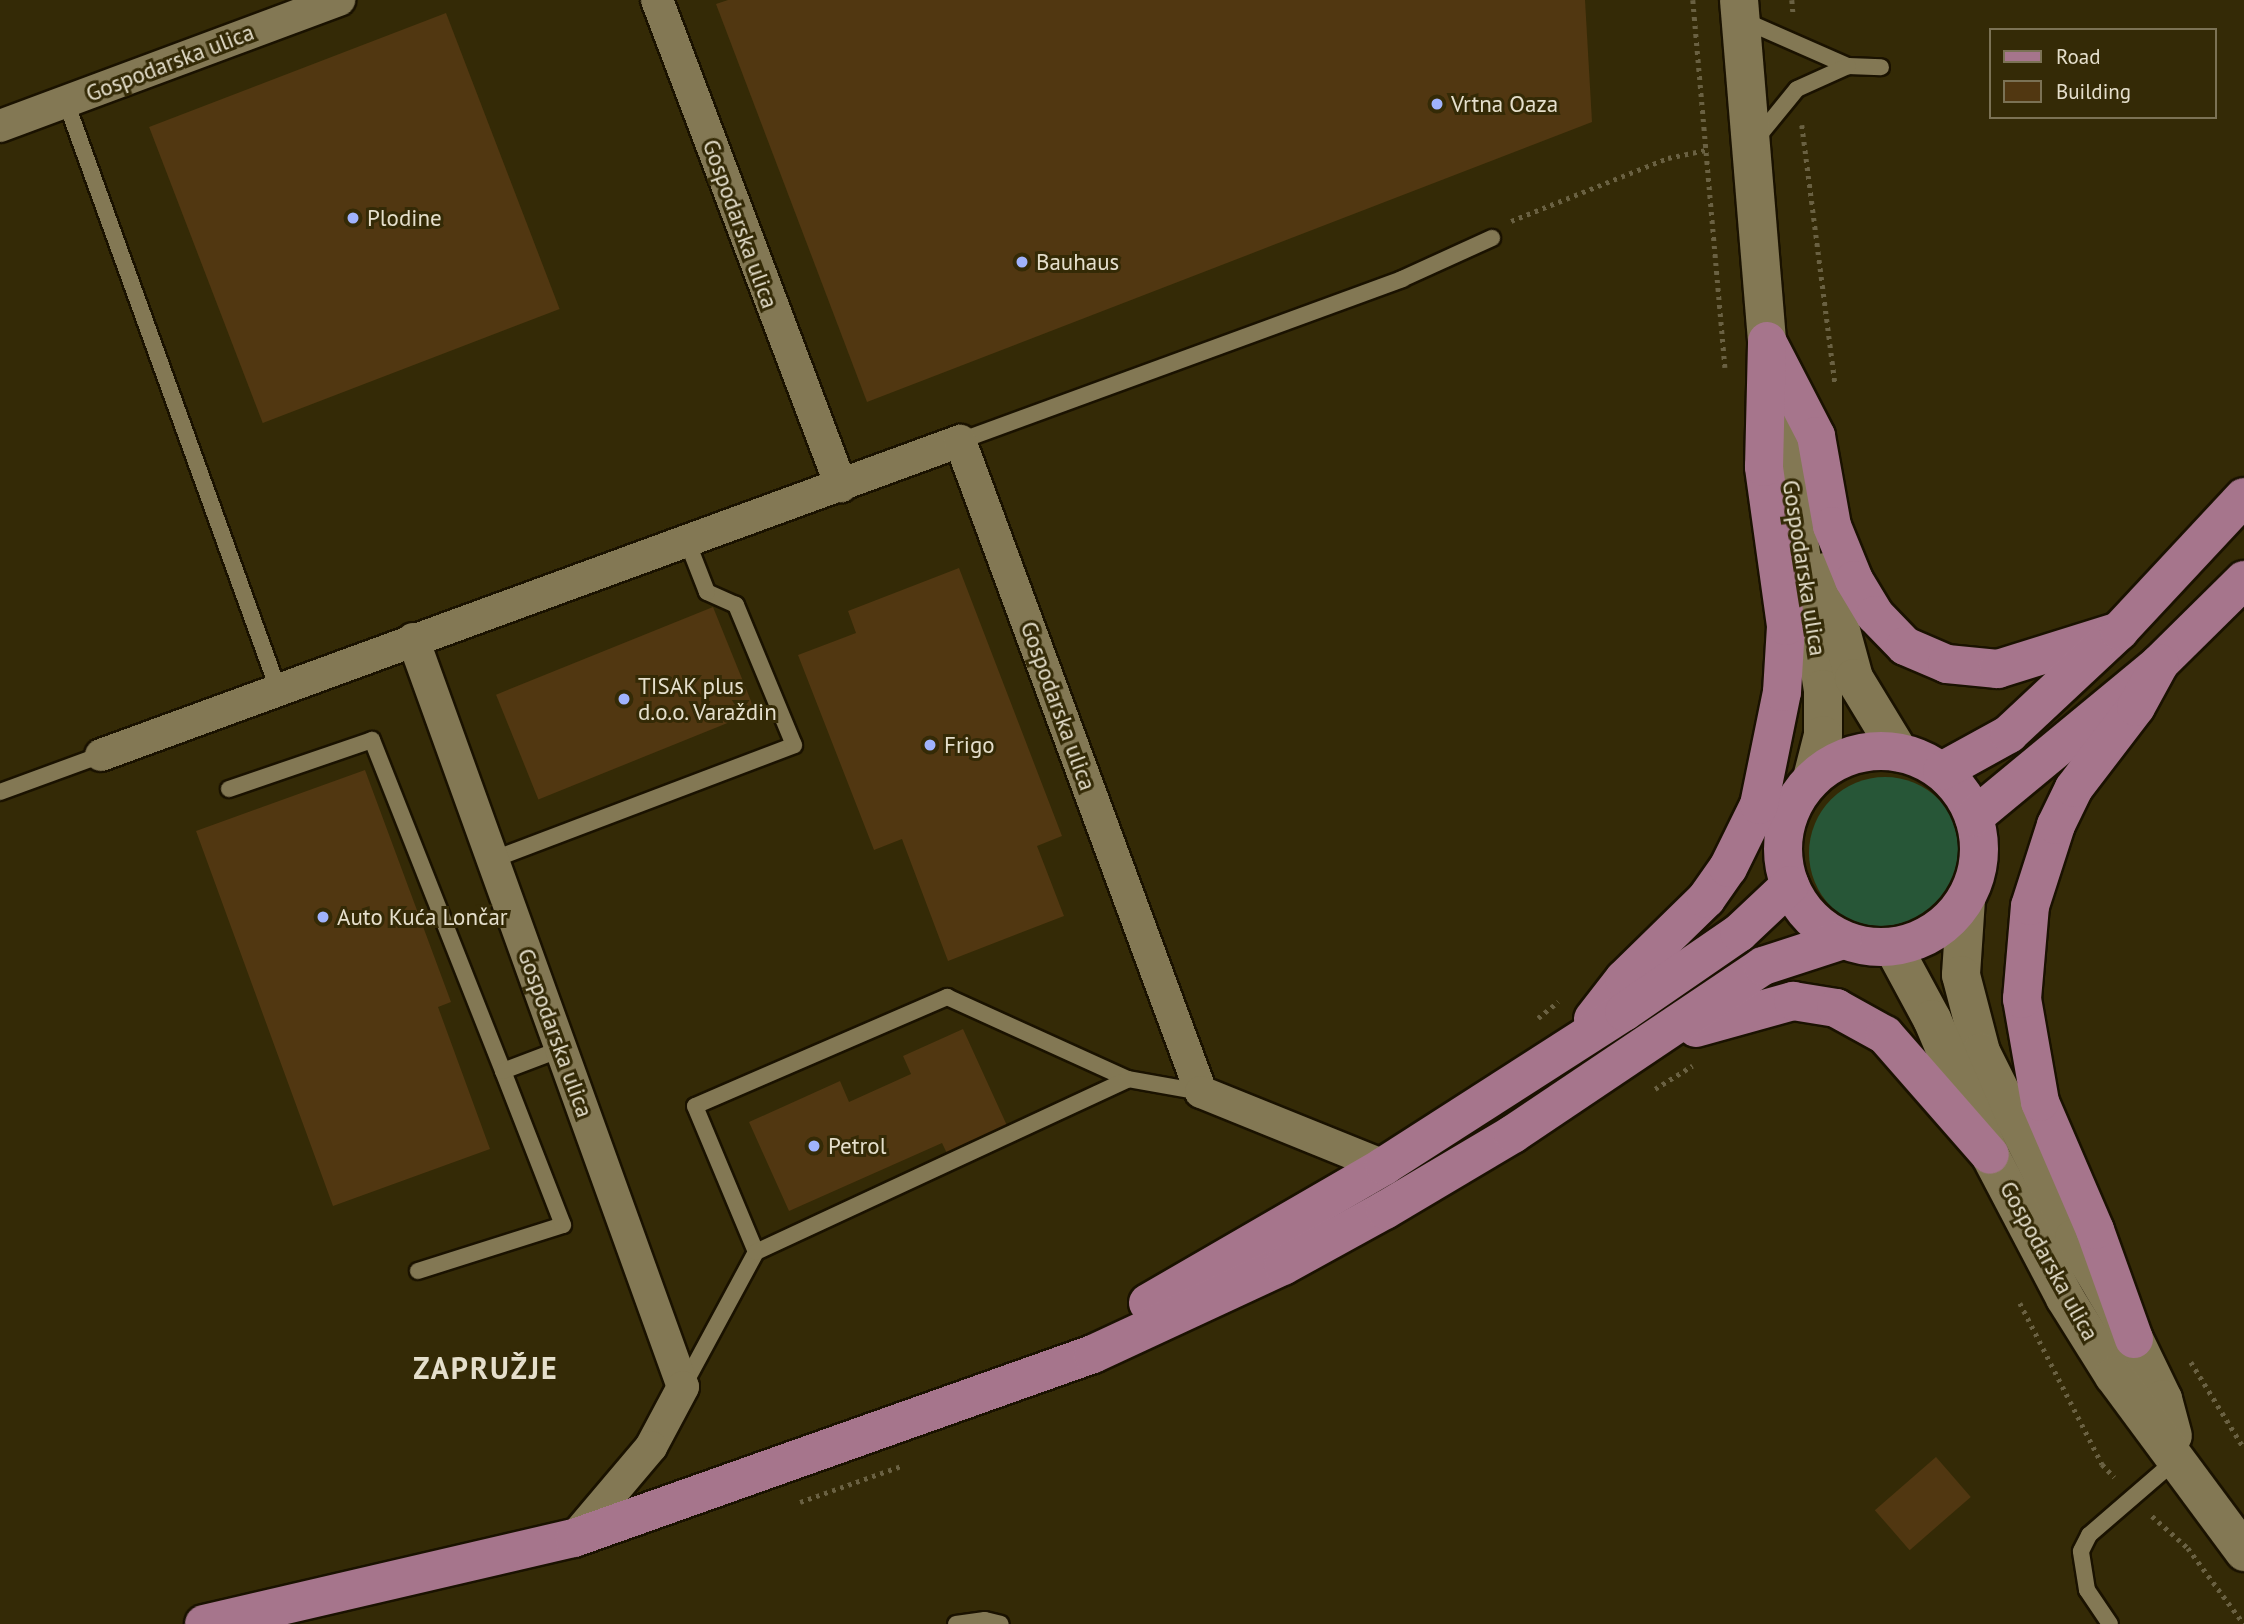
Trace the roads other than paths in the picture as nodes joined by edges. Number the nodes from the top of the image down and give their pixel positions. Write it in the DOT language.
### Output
graph roads {
  1 [pos="339,0"];
  2 [pos="657,0"];
  3 [pos="1739,9"];
  4 [pos="1848,66"];
  5 [pos="1881,67"];
  6 [pos="66,102"];
  7 [pos="0,126"];
  8 [pos="1751,145"];
  9 [pos="1492,238"];
  10 [pos="1767,341"];
  11 [pos="960,440"];
  12 [pos="1788,460"];
  13 [pos="841,486"];
  14 [pos="2244,497"];
  15 [pos="687,541"];
  16 [pos="2244,580"];
  17 [pos="2119,631"];
  18 [pos="413,639"];
  19 [pos="2160,663"];
  20 [pos="278,689"];
  21 [pos="1899,752"];
  22 [pos="101,755"];
  23 [pos="1942,771"];
  24 [pos="1812,778"];
  25 [pos="229,789"];
  26 [pos="0,792"];
  27 [pos="1974,817"];
  28 [pos="492,860"];
  29 [pos="1790,885"];
  30 [pos="1966,899"];
  31 [pos="1843,940"];
  32 [pos="1893,947"];
  33 [pos="1575,1043"];
  34 [pos="561,1049"];
  35 [pos="1640,1052"];
  36 [pos="503,1071"];
  37 [pos="1128,1079"];
  38 [pos="1201,1092"];
  39 [pos="1990,1155"];
  40 [pos="1384,1166"];
  41 [pos="756,1252"];
  42 [pos="418,1271"];
  43 [pos="2134,1339"];
  44 [pos="1012,1381"];
  45 [pos="683,1387"];
  46 [pos="2178,1458"];
  47 [pos="574,1538"];
  48 [pos="2244,1552"];
  49 [pos="204,1624"];
  50 [pos="956,1624"];
  51 [pos="1001,1624"];
  52 [pos="2110,1624"];
  1 -- 6 [label="street, Gospodarska ulica"];
  2 -- 13 [label="street, Gospodarska ulica"];
  3 -- 4 [label="lane"];
  3 -- 8 [label="main road"];
  4 -- 5 [label="lane"];
  4 -- 8 [label="lane"];
  6 -- 7 [label="street, Gospodarska ulica"];
  6 -- 20 [label="lane"];
  8 -- 10 [label="main road"];
  9 -- 11 [label="lane"];
  10 -- 12 [label="main road"];
  10 -- 17 [label="main road"];
  10 -- 33 [label="main road"];
  11 -- 13 [label="street"];
  11 -- 38 [label="street, Gospodarska ulica"];
  12 -- 21 [label="main road, Gospodarska ulica"];
  12 -- 24 [label="main road, Gospodarska ulica"];
  13 -- 15 [label="street"];
  14 -- 17 [label="main road"];
  15 -- 18 [label="street"];
  15 -- 28 [label="lane"];
  16 -- 19 [label="main road"];
  17 -- 23 [label="main road"];
  18 -- 20 [label="street"];
  18 -- 28 [label="street, Gospodarska ulica"];
  19 -- 27 [label="main road"];
  19 -- 43 [label="main road"];
  20 -- 22 [label="street"];
  21 -- 23 [label="main road"];
  21 -- 24 [label="main road"];
  22 -- 26 [label="lane"];
  23 -- 27 [label="main road"];
  24 -- 29 [label="main road"];
  25 -- 36 [label="lane"];
  27 -- 30 [label="main road"];
  28 -- 34 [label="street, Gospodarska ulica"];
  29 -- 31 [label="main road"];
  29 -- 33 [label="main road"];
  30 -- 32 [label="main road"];
  30 -- 43 [label="main road, Gospodarska ulica"];
  31 -- 32 [label="main road"];
  31 -- 35 [label="main road"];
  32 -- 39 [label="main road, Gospodarska ulica"];
  33 -- 40 [label="main road"];
  34 -- 36 [label="lane"];
  34 -- 45 [label="street, Gospodarska ulica"];
  35 -- 39 [label="main road"];
  35 -- 44 [label="main road"];
  36 -- 42 [label="lane"];
  37 -- 38 [label="lane"];
  37 -- 41 [label="lane"];
  37 -- 41 [label="lane"];
  38 -- 40 [label="street"];
  39 -- 46 [label="main road, Gospodarska ulica"];
  40 -- 44 [label="main road"];
  41 -- 45 [label="lane"];
  43 -- 46 [label="main road, Gospodarska ulica"];
  44 -- 47 [label="main road"];
  45 -- 47 [label="street"];
  46 -- 48 [label="main road, Gospodarska ulica"];
  46 -- 52 [label="lane"];
  47 -- 49 [label="main road"];
  50 -- 51 [label="lane"];
}
